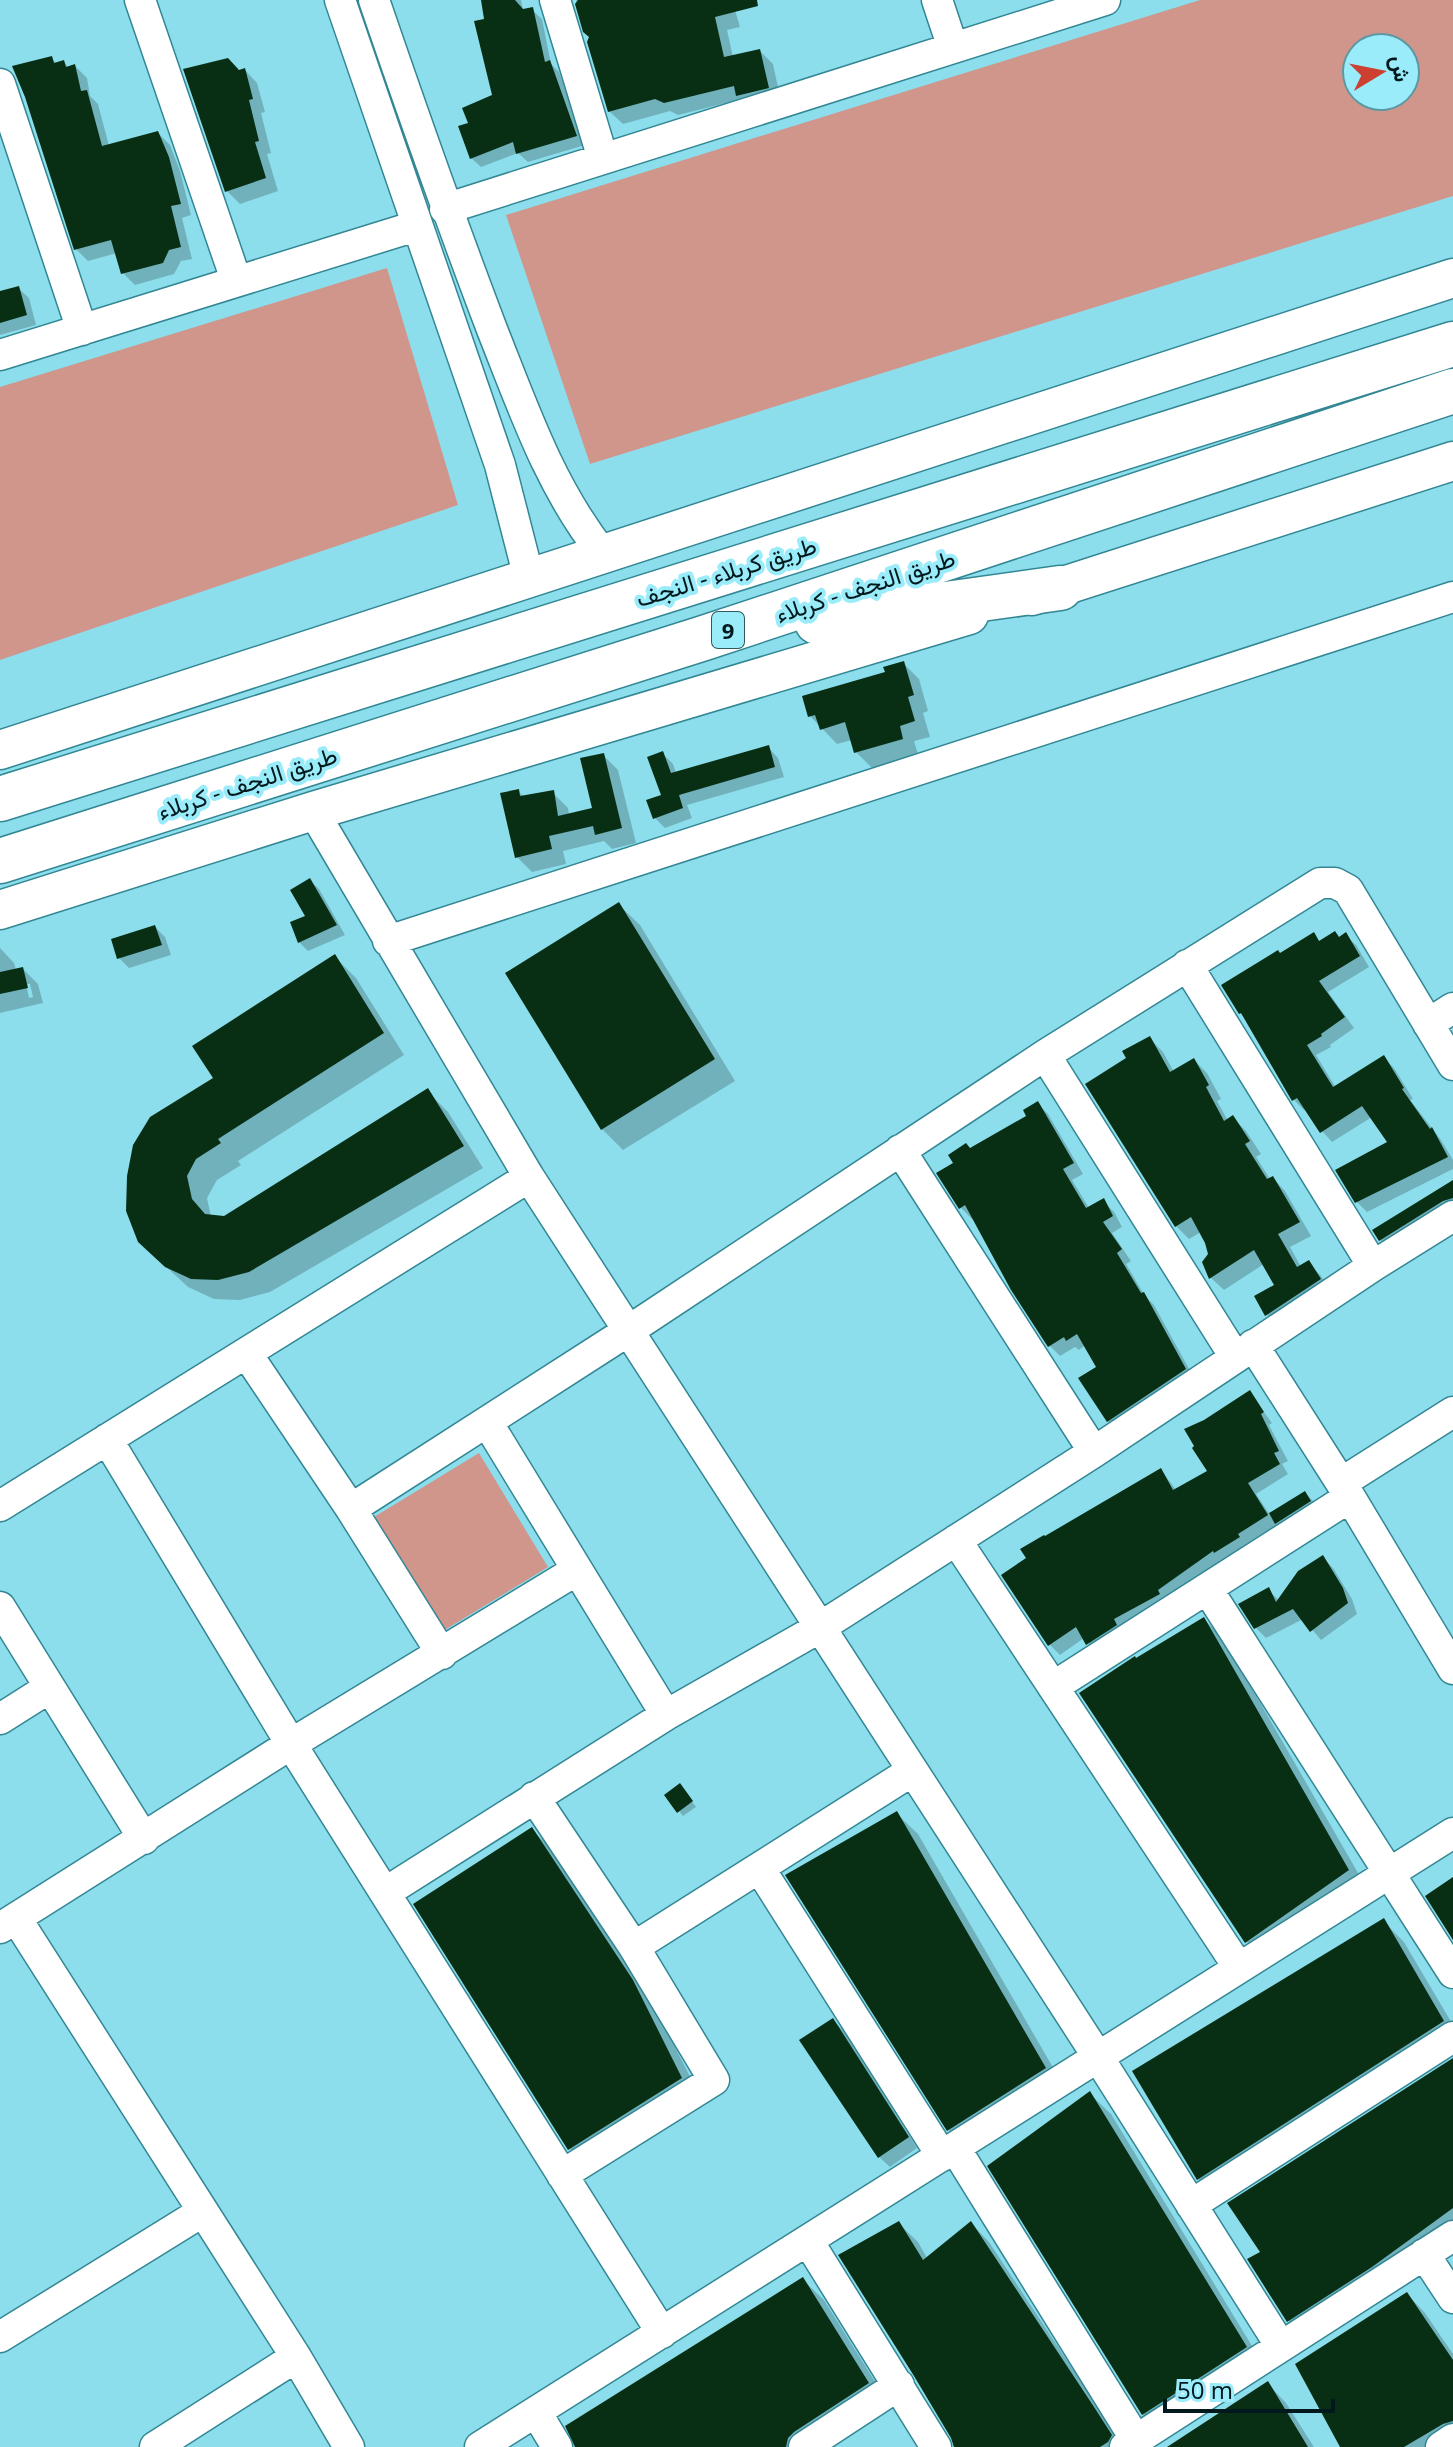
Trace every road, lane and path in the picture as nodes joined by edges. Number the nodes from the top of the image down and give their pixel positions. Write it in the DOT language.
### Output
graph roads {
  1 [pos="140,0"];
  2 [pos="340,0"];
  3 [pos="374,0"];
  4 [pos="555,0"];
  5 [pos="937,0"];
  6 [pos="1105,0"];
  7 [pos="953,48"];
  8 [pos="0,84"];
  9 [pos="603,159"];
  10 [pos="445,209"];
  11 [pos="416,226"];
  12 [pos="1453,278"];
  13 [pos="236,280"];
  14 [pos="82,330"];
  15 [pos="1453,344"];
  16 [pos="0,355"];
  17 [pos="1453,391"];
  18 [pos="536,442"];
  19 [pos="1453,461"];
  20 [pos="500,465"];
  21 [pos="603,554"];
  22 [pos="529,578"];
  23 [pos="1060,588"];
  24 [pos="1453,597"];
  25 [pos="704,638"];
  26 [pos="0,750"];
  27 [pos="0,799"];
  28 [pos="313,811"];
  29 [pos="0,861"];
  30 [pos="0,910"];
  31 [pos="388,941"];
  32 [pos="1187,965"];
  33 [pos="1441,1016"];
  34 [pos="1045,1055"];
  35 [pos="1453,1065"];
  36 [pos="900,1150"];
  37 [pos="529,1177"];
  38 [pos="1451,1222"];
  39 [pos="1373,1266"];
  40 [pos="628,1331"];
  41 [pos="1244,1351"];
  42 [pos="247,1354"];
  43 [pos="1453,1412"];
  44 [pos="487,1422"];
  45 [pos="107,1439"];
  46 [pos="1094,1452"];
  47 [pos="1346,1490"];
  48 [pos="0,1506"];
  49 [pos="351,1509"];
  50 [pos="956,1540"];
  51 [pos="577,1570"];
  52 [pos="1208,1590"];
  53 [pos="0,1607"];
  54 [pos="1442,1624"];
  55 [pos="819,1628"];
  56 [pos="442,1654"];
  57 [pos="1453,1669"];
  58 [pos="1053,1687"];
  59 [pos="49,1688"];
  60 [pos="666,1715"];
  61 [pos="0,1719"];
  62 [pos="291,1744"];
  63 [pos="912,1771"];
  64 [pos="534,1797"];
  65 [pos="1453,1833"];
  66 [pos="144,1839"];
  67 [pos="760,1869"];
  68 [pos="1388,1874"];
  69 [pos="386,1892"];
  70 [pos="8,1923"];
  71 [pos="634,1947"];
  72 [pos="1239,1968"];
  73 [pos="1453,1973"];
  74 [pos="1453,2037"];
  75 [pos="1098,2057"];
  76 [pos="948,2152"];
  77 [pos="562,2175"];
  78 [pos="1191,2205"];
  79 [pos="202,2212"];
  80 [pos="1453,2236"];
  81 [pos="808,2241"];
  82 [pos="1424,2254"];
  83 [pos="1453,2298"];
  84 [pos="662,2333"];
  85 [pos="0,2337"];
  86 [pos="1280,2345"];
  87 [pos="296,2357"];
  88 [pos="899,2385"];
  89 [pos="536,2412"];
  90 [pos="1453,2439"];
  91 [pos="1130,2443"];
  92 [pos="155,2447"];
  93 [pos="349,2447"];
  94 [pos="480,2447"];
  95 [pos="557,2447"];
  96 [pos="804,2447"];
  97 [pos="936,2447"];
  98 [pos="1441,2447"];
  1 -- 13 [label="street"];
  2 -- 11 [label="street"];
  3 -- 10 [label="street"];
  4 -- 9 [label="street"];
  5 -- 7 [label="street"];
  6 -- 7 [label="street"];
  7 -- 9 [label="street"];
  8 -- 14 [label="street"];
  9 -- 10 [label="street"];
  10 -- 18 [label="street"];
  11 -- 13 [label="street"];
  11 -- 20 [label="street"];
  12 -- 21 [label="main road"];
  13 -- 14 [label="street"];
  14 -- 16 [label="street"];
  15 -- 27 [label="highway, طريق کربلاء - النجف / 9"];
  17 -- 25 [label="highway, طريق النجف - کربلاء / 9"];
  18 -- 20 [label="street"];
  18 -- 21 [label="street"];
  19 -- 23 [label="main road"];
  20 -- 22 [label="street"];
  21 -- 22 [label="main road"];
  22 -- 26 [label="main road"];
  23 -- 25 [label="highway"];
  23 -- 28 [label="main road"];
  24 -- 31 [label="street"];
  25 -- 29 [label="highway, طريق النجف - کربلاء / 9"];
  28 -- 30 [label="main road"];
  28 -- 31 [label="street"];
  31 -- 37 [label="street"];
  32 -- 33 [label="street"];
  32 -- 34 [label="street"];
  32 -- 39 [label="street"];
  33 -- 35 [label="street"];
  34 -- 36 [label="street"];
  34 -- 41 [label="street"];
  36 -- 40 [label="street"];
  36 -- 46 [label="street"];
  37 -- 40 [label="street"];
  37 -- 42 [label="street"];
  38 -- 39 [label="street"];
  39 -- 41 [label="street"];
  40 -- 44 [label="street"];
  40 -- 55 [label="street"];
  41 -- 46 [label="street"];
  41 -- 47 [label="street"];
  42 -- 45 [label="street"];
  42 -- 49 [label="street"];
  43 -- 47 [label="street"];
  44 -- 49 [label="street"];
  44 -- 51 [label="street"];
  45 -- 48 [label="street"];
  45 -- 62 [label="street"];
  46 -- 50 [label="street"];
  47 -- 52 [label="street"];
  47 -- 54 [label="street"];
  49 -- 56 [label="street"];
  50 -- 55 [label="street"];
  50 -- 58 [label="street"];
  51 -- 56 [label="street"];
  51 -- 60 [label="street"];
  52 -- 58 [label="street"];
  52 -- 68 [label="street"];
  53 -- 59 [label="street"];
  54 -- 57 [label="street"];
  55 -- 60 [label="street"];
  55 -- 63 [label="street"];
  56 -- 62 [label="street"];
  58 -- 72 [label="street"];
  59 -- 61 [label="street"];
  59 -- 66 [label="street"];
  60 -- 64 [label="street"];
  62 -- 66 [label="street"];
  62 -- 69 [label="street"];
  63 -- 67 [label="street"];
  63 -- 75 [label="street"];
  64 -- 69 [label="street"];
  64 -- 71 [label="street"];
  65 -- 68 [label="street"];
  66 -- 70 [label="street"];
  67 -- 71 [label="street"];
  67 -- 76 [label="street"];
  68 -- 72 [label="street"];
  68 -- 73 [label="street"];
  69 -- 77 [label="street"];
  70 -- 79 [label="street"];
  71 -- 77 [label="street"];
  72 -- 75 [label="street"];
  74 -- 78 [label="street"];
  75 -- 76 [label="street"];
  75 -- 78 [label="street"];
  76 -- 81 [label="street"];
  76 -- 91 [label="street"];
  77 -- 84 [label="street"];
  78 -- 86 [label="street"];
  79 -- 85 [label="street"];
  79 -- 87 [label="street"];
  80 -- 82 [label="street"];
  81 -- 84 [label="street"];
  81 -- 88 [label="street"];
  82 -- 83 [label="street"];
  82 -- 86 [label="street"];
  84 -- 89 [label="street"];
  86 -- 91 [label="street"];
  87 -- 92 [label="street"];
  87 -- 93 [label="street"];
  88 -- 96 [label="street"];
  88 -- 97 [label="street"];
  89 -- 94 [label="street"];
  89 -- 95 [label="street"];
  90 -- 98 [label="street"];
}
